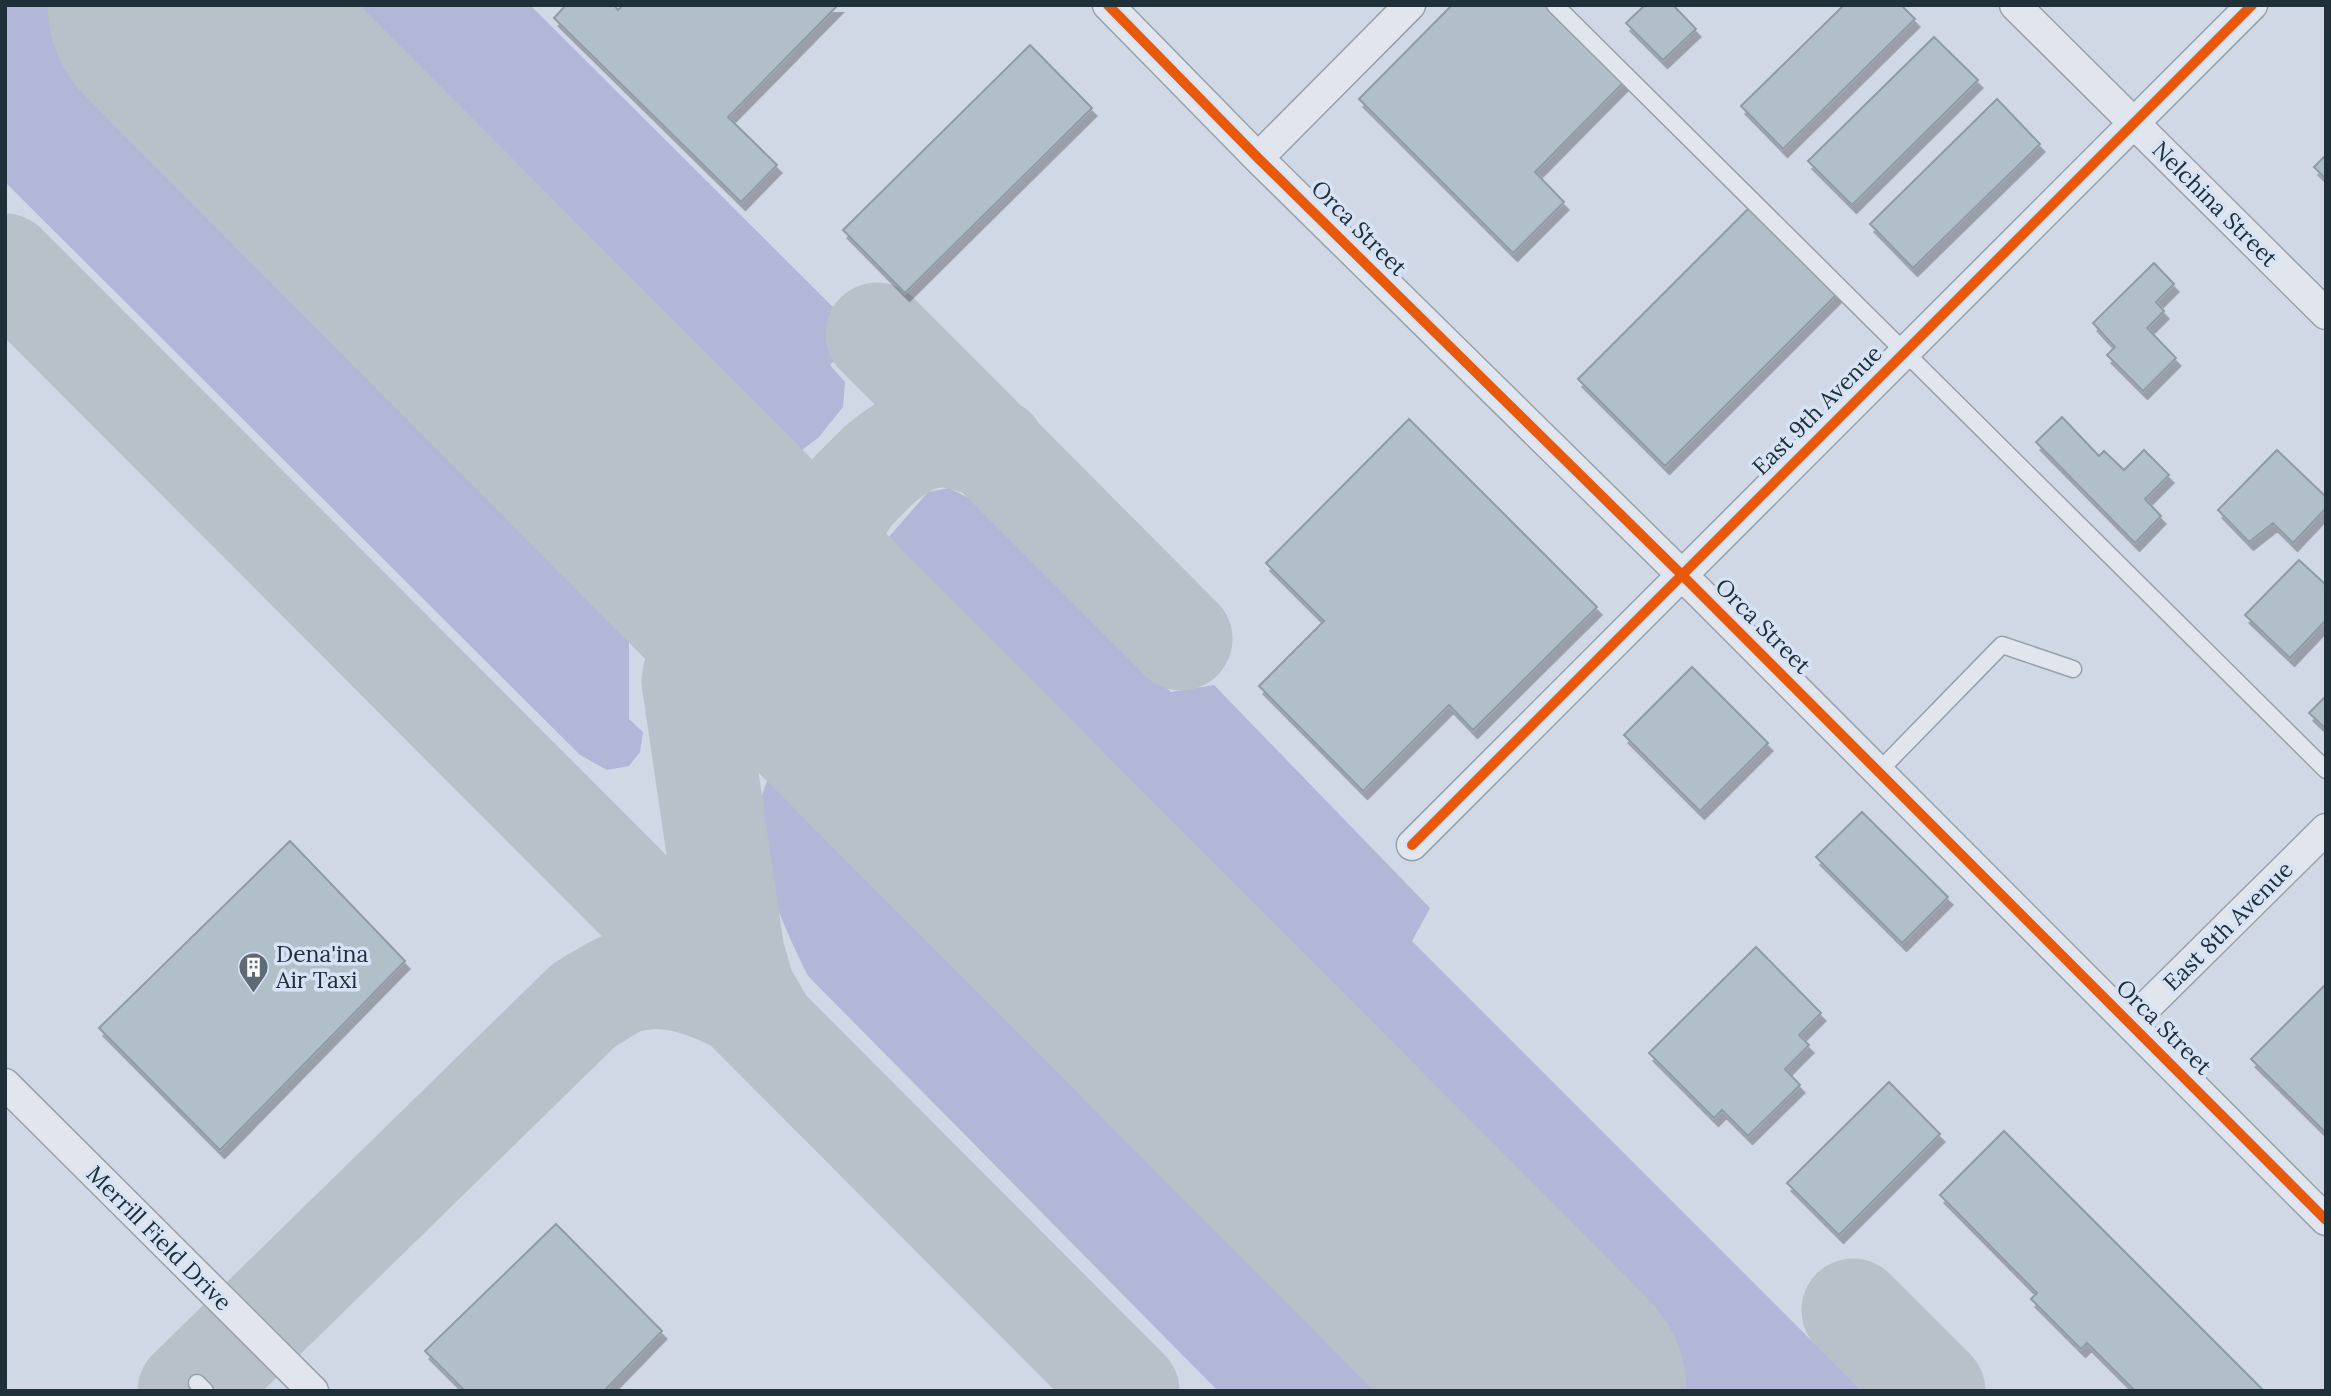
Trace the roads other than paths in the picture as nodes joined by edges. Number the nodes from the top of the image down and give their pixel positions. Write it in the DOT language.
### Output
graph roads {
  1 [pos="1108,5"];
  2 [pos="1410,5"];
  3 [pos="1555,5"];
  4 [pos="2015,5"];
  5 [pos="2252,5"];
  6 [pos="2134,123"];
  7 [pos="1258,158"];
  8 [pos="2326,314"];
  9 [pos="1905,352"];
  10 [pos="1682,575"];
  11 [pos="2073,669"];
  12 [pos="2326,770"];
  13 [pos="1878,772"];
  14 [pos="2326,829"];
  15 [pos="1412,845"];
  16 [pos="2130,1023"];
  17 [pos="5,1084"];
  18 [pos="2326,1220"];
  19 [pos="313,1391"];
  1 -- 7 [label="street, Orca Street"];
  2 -- 7 [label="street"];
  3 -- 9 [label="lane"];
  4 -- 6 [label="street, Nelchina Street"];
  5 -- 6 [label="street, East 9th Avenue"];
  6 -- 8 [label="street, Nelchina Street"];
  6 -- 9 [label="street, East 9th Avenue"];
  7 -- 10 [label="street, Orca Street"];
  9 -- 10 [label="street, East 9th Avenue"];
  9 -- 12 [label="lane"];
  10 -- 13 [label="street, Orca Street"];
  10 -- 15 [label="street, East 9th Avenue"];
  11 -- 13 [label="lane"];
  13 -- 16 [label="street, Orca Street"];
  14 -- 16 [label="street, East 8th Avenue"];
  16 -- 18 [label="street, Orca Street"];
  17 -- 19 [label="street, Merrill Field Drive"];
}
